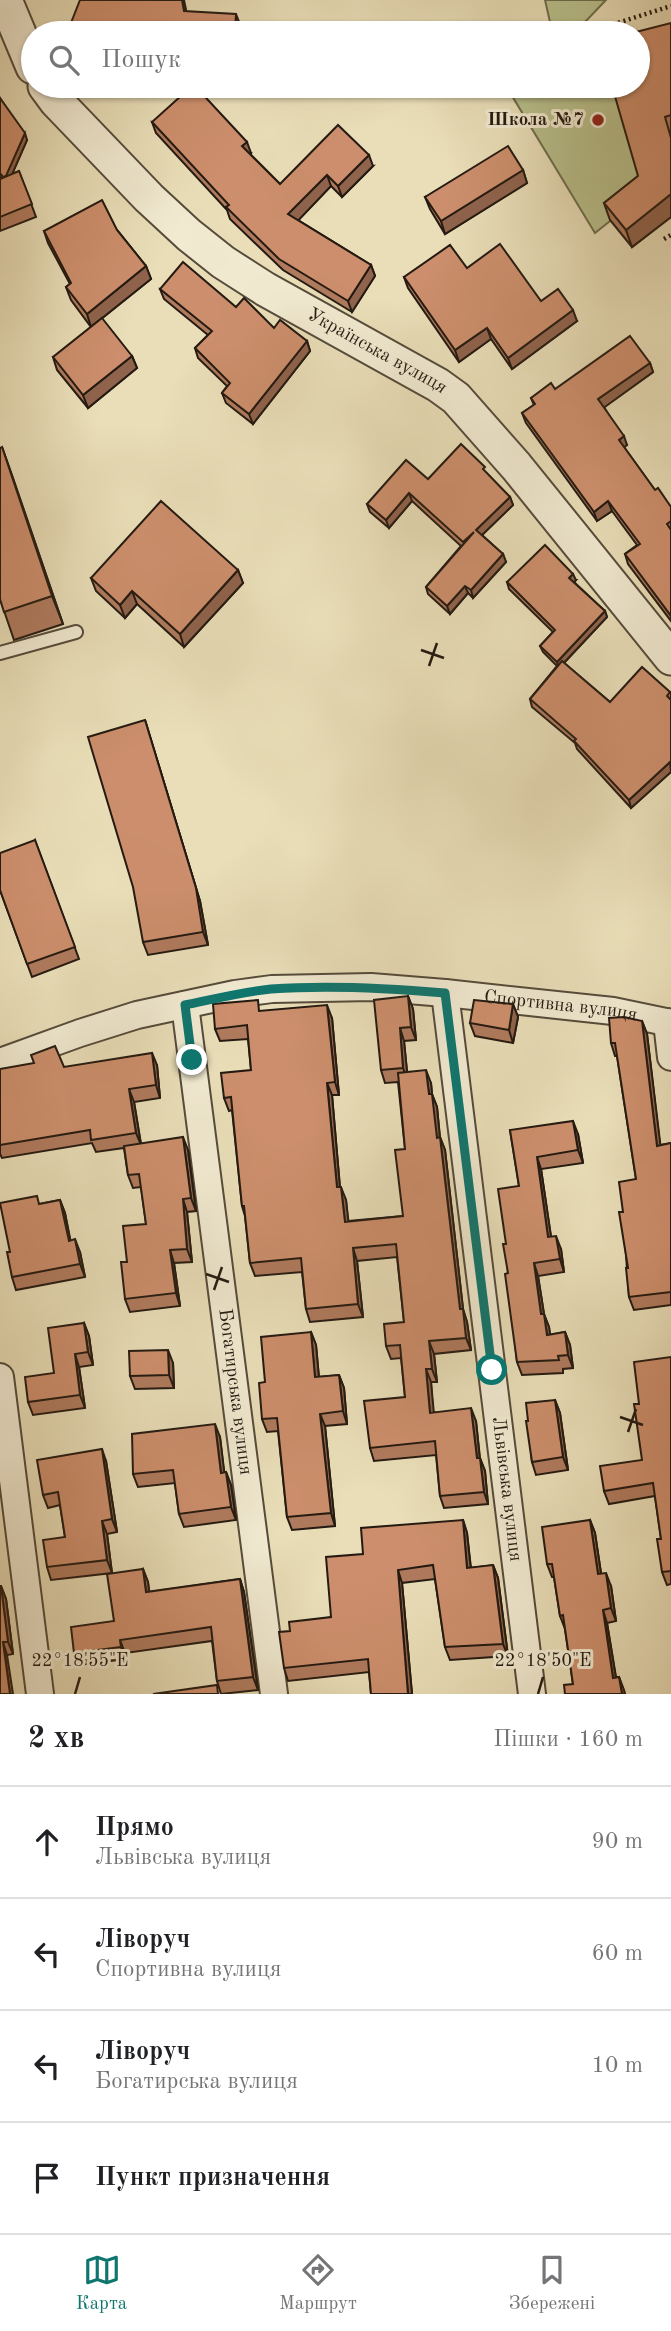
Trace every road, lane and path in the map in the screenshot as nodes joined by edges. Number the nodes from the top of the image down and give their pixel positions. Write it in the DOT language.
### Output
graph roads {
  1 [pos="6,0"];
  2 [pos="670,0"];
  3 [pos="0,5"];
  4 [pos="671,6"];
  5 [pos="624,21"];
  6 [pos="21,37"];
  7 [pos="54,98"];
  8 [pos="671,234"];
  9 [pos="664,239"];
  10 [pos="76,632"];
  11 [pos="0,653"];
  12 [pos="671,658"];
  13 [pos="445,993"];
  14 [pos="185,1005"];
  15 [pos="669,1023"];
  16 [pos="671,1057"];
  17 [pos="0,1062"];
  18 [pos="0,1377"];
  19 [pos="40,1694"];
  20 [pos="274,1694"];
  21 [pos="532,1694"];
  1 -- 3 [label="street"];
  1 -- 6 [label="street"];
  2 -- 4 [label="path"];
  4 -- 5 [label="path"];
  7 -- 12 [label="street, Українська вулиця"];
  8 -- 9 [label="path"];
  10 -- 11 [label="lane"];
  13 -- 14 [label="street, Спортивна вулиця"];
  13 -- 15 [label="street, Спортивна вулиця"];
  13 -- 21 [label="street, Львівська вулиця"];
  14 -- 17 [label="street, Спортивна вулиця"];
  14 -- 20 [label="street, Богатирська вулиця"];
  15 -- 16 [label="street"];
  18 -- 19 [label="street"];
}
